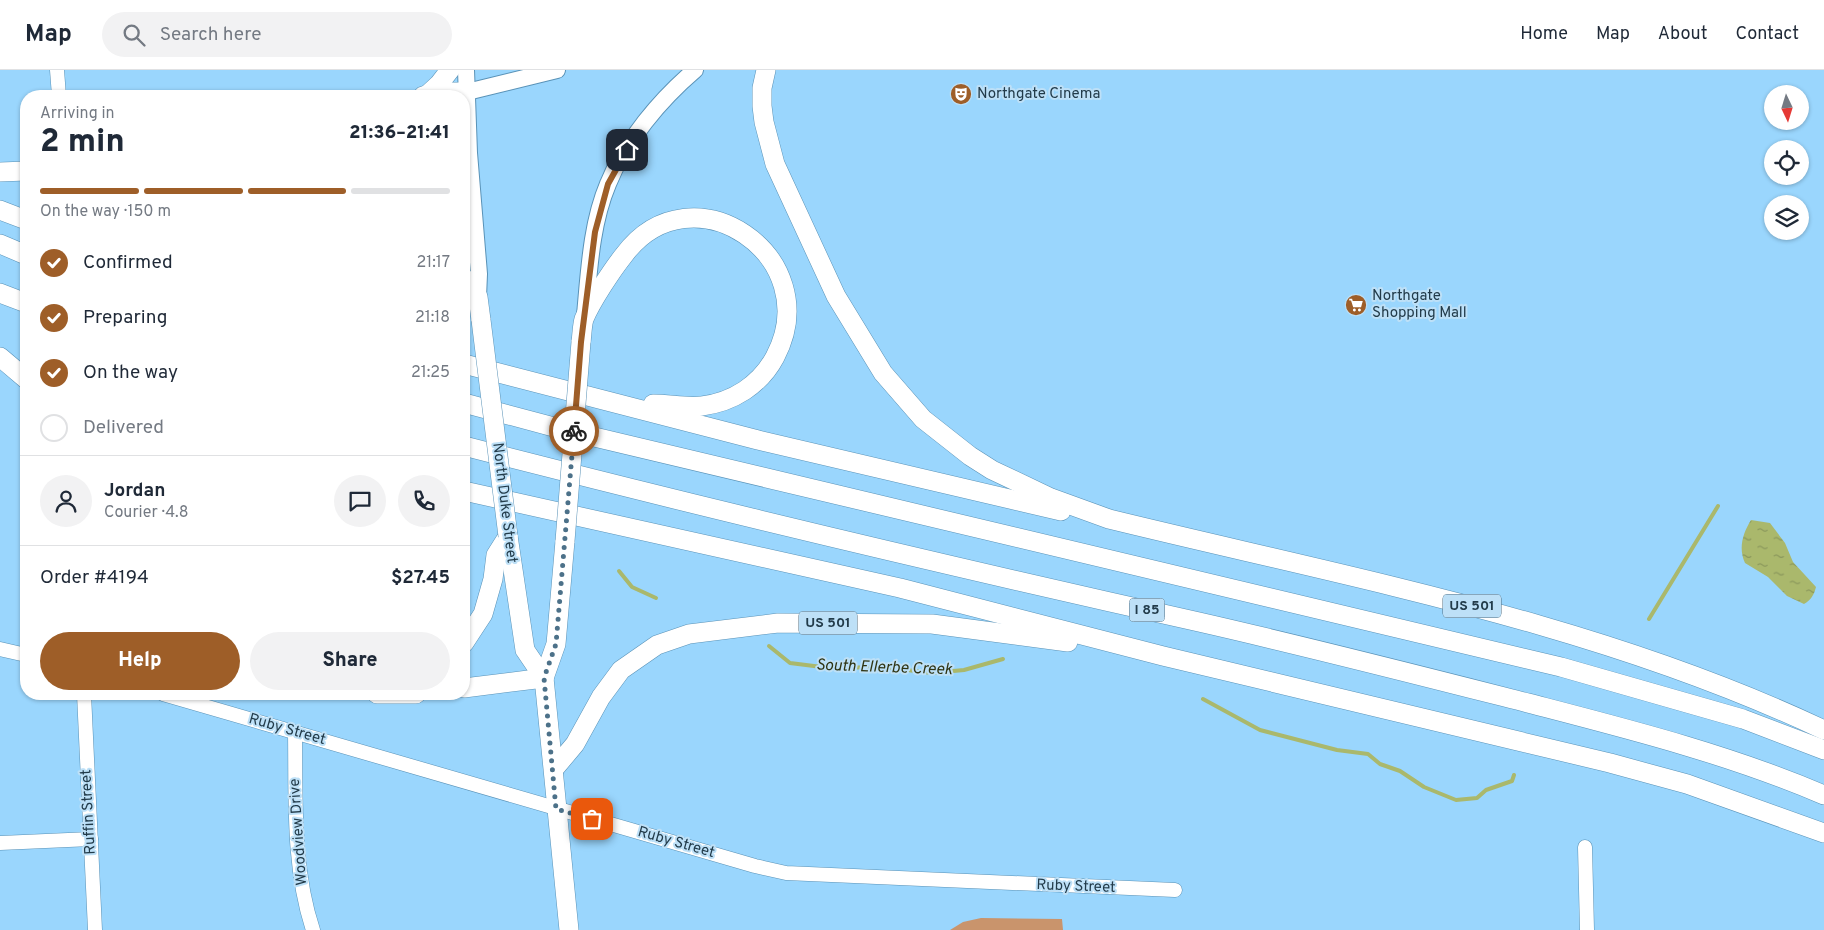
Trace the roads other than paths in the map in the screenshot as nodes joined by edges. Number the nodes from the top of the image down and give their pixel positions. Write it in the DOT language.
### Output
graph roads {
  1 [pos="57,70"];
  2 [pos="450,70"];
  3 [pos="466,70"];
  4 [pos="557,70"];
  5 [pos="696,70"];
  6 [pos="766,70"];
  7 [pos="58,90"];
  8 [pos="432,90"];
  9 [pos="467,90"];
  10 [pos="470,91"];
  11 [pos="470,165"];
  12 [pos="20,171"];
  13 [pos="0,172"];
  14 [pos="0,210"];
  15 [pos="20,218"];
  16 [pos="0,244"];
  17 [pos="20,252"];
  18 [pos="470,286"];
  19 [pos="0,293"];
  20 [pos="478,297"];
  21 [pos="20,301"];
  22 [pos="584,320"];
  23 [pos="0,357"];
  24 [pos="470,366"];
  25 [pos="20,374"];
  26 [pos="470,405"];
  27 [pos="632,406"];
  28 [pos="470,448"];
  29 [pos="470,492"];
  30 [pos="1109,519"];
  31 [pos="508,536"];
  32 [pos="470,634"];
  33 [pos="0,649"];
  34 [pos="20,654"];
  35 [pos="1163,656"];
  36 [pos="544,678"];
  37 [pos="470,687"];
  38 [pos="84,700"];
  39 [pos="184,700"];
  40 [pos="1824,730"];
  41 [pos="295,732"];
  42 [pos="1824,750"];
  43 [pos="554,769"];
  44 [pos="1824,795"];
  45 [pos="556,809"];
  46 [pos="1824,833"];
  47 [pos="91,839"];
  48 [pos="0,843"];
  49 [pos="1585,847"];
  50 [pos="1176,890"];
  51 [pos="95,930"];
  52 [pos="313,930"];
  53 [pos="569,930"];
  54 [pos="1587,930"];
  1 -- 7 [label="street"];
  2 -- 8 [label="highway"];
  3 -- 9 [label="main road, North Duke Street"];
  4 -- 10 [label="main road"];
  5 -- 22 [label="main road"];
  6 -- 30 [label="highway"];
  11 -- 20 [label="main road, North Duke Street"];
  12 -- 13 [label="highway"];
  14 -- 15 [label="highway"];
  16 -- 17 [label="highway"];
  18 -- 20 [label="highway"];
  19 -- 21 [label="highway"];
  20 -- 31 [label="highway, North Duke Street, bridge"];
  22 -- 27 [label="highway"];
  22 -- 36 [label="highway, bridge"];
  23 -- 25 [label="highway"];
  24 -- 27 [label="highway, US 501"];
  26 -- 42 [label="highway"];
  27 -- 30 [label="highway, US 501"];
  28 -- 44 [label="highway, I 85"];
  29 -- 35 [label="highway"];
  30 -- 40 [label="highway, US 501"];
  31 -- 32 [label="highway"];
  31 -- 36 [label="highway, North Duke Street"];
  33 -- 34 [label="street"];
  35 -- 43 [label="highway, US 501"];
  35 -- 46 [label="highway, US 501"];
  36 -- 37 [label="highway"];
  36 -- 43 [label="highway, North Duke Street"];
  38 -- 47 [label="street, Ruffin Street"];
  39 -- 41 [label="street, Ruby Street"];
  41 -- 45 [label="street, Ruby Street"];
  41 -- 52 [label="street, Woodview Drive"];
  43 -- 45 [label="highway, North Duke Street"];
  45 -- 50 [label="street, Ruby Street"];
  45 -- 53 [label="highway, North Duke Street"];
  47 -- 48 [label="street"];
  47 -- 51 [label="street, Ruffin Street"];
  49 -- 54 [label="street"];
}
